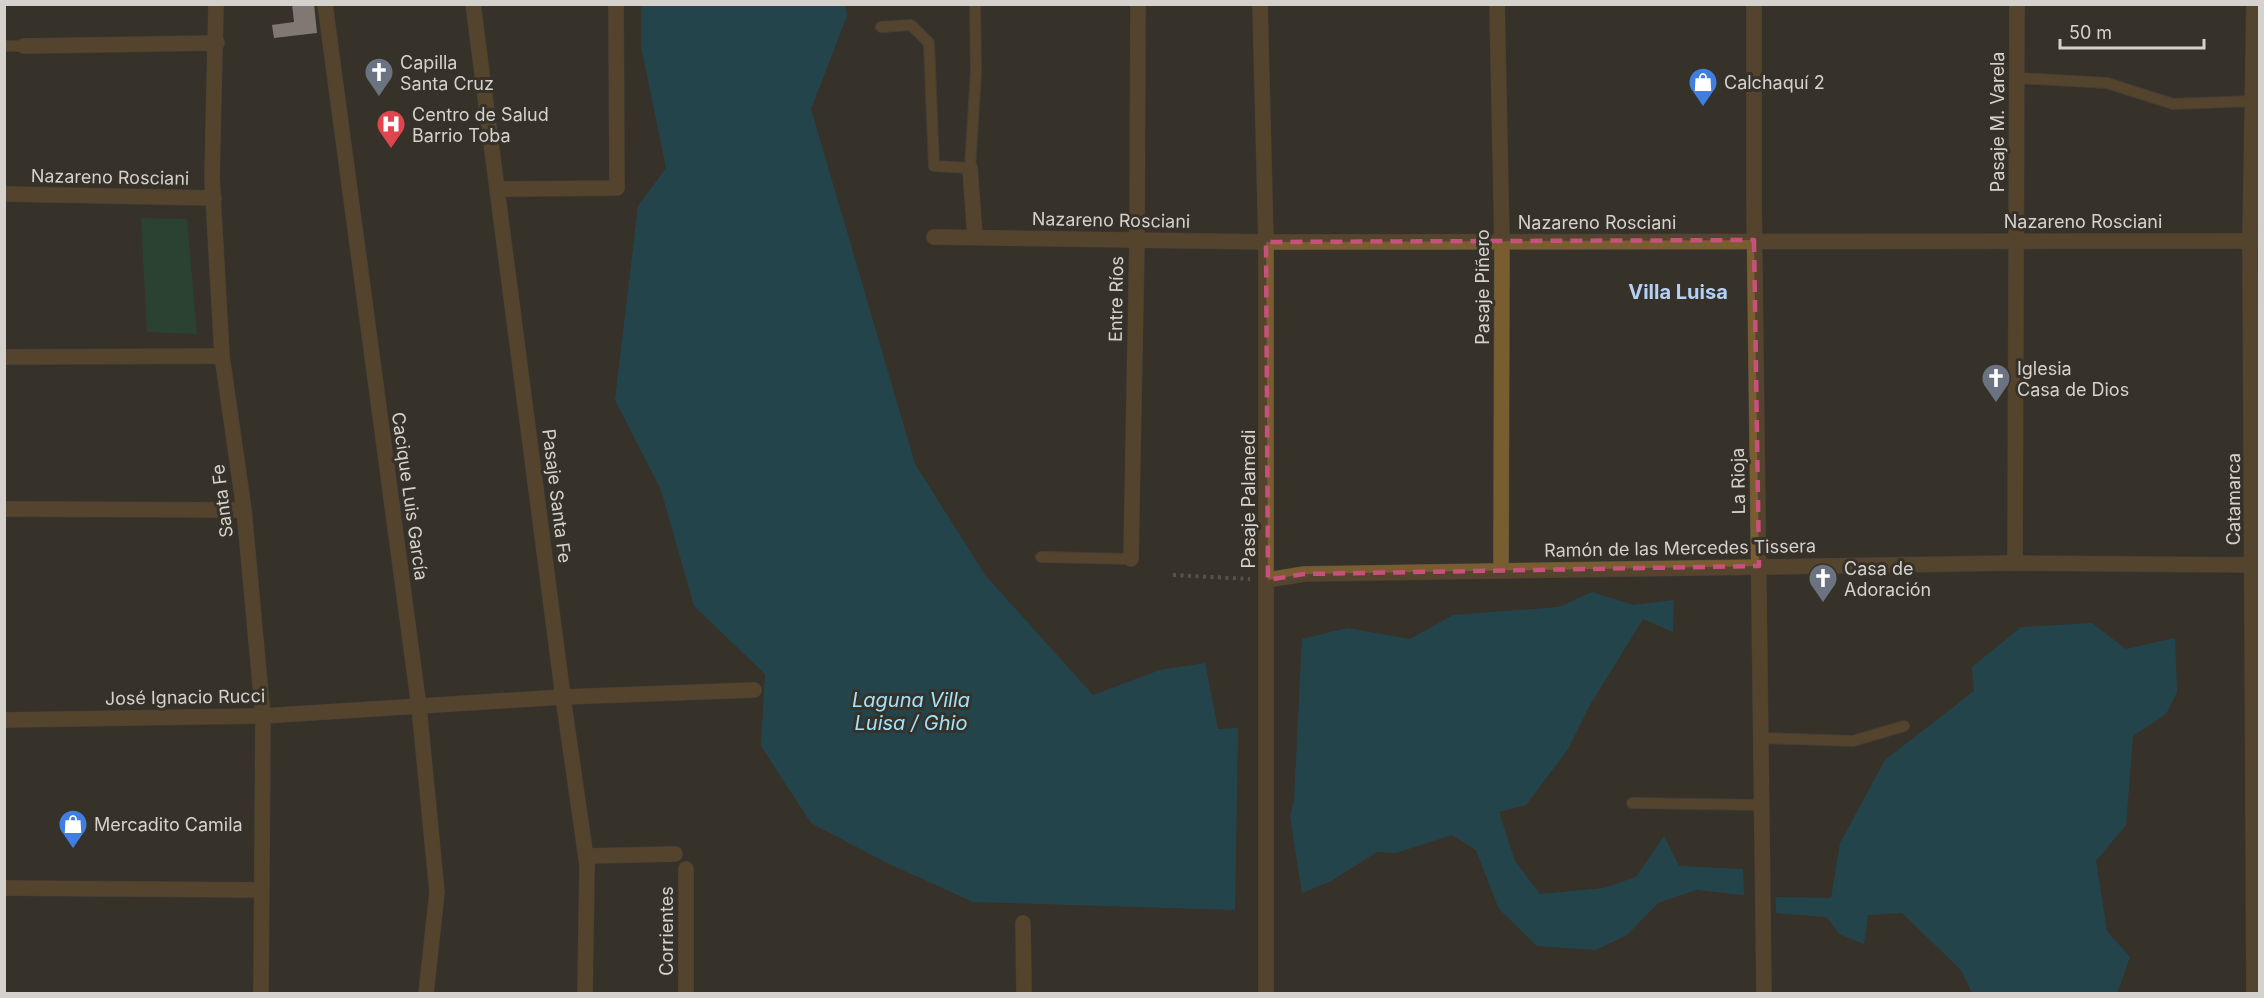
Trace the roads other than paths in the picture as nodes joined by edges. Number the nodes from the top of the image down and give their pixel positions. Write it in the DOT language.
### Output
graph roads {
  1 [pos="216,4"];
  2 [pos="325,4"];
  3 [pos="473,4"];
  4 [pos="616,4"];
  5 [pos="975,4"];
  6 [pos="1138,4"];
  7 [pos="1260,4"];
  8 [pos="1497,4"];
  9 [pos="1754,4"];
  10 [pos="2017,4"];
  11 [pos="2254,4"];
  12 [pos="881,27"];
  13 [pos="217,43"];
  14 [pos="4,46"];
  15 [pos="24,46"];
  16 [pos="2017,78"];
  17 [pos="2254,101"];
  18 [pos="970,168"];
  19 [pos="498,189"];
  20 [pos="4,195"];
  21 [pos="214,198"];
  22 [pos="934,237"];
  23 [pos="975,237"];
  24 [pos="1137,240"];
  25 [pos="1754,240"];
  26 [pos="2016,240"];
  27 [pos="2255,241"];
  28 [pos="1266,242"];
  29 [pos="1502,242"];
  30 [pos="222,356"];
  31 [pos="4,357"];
  32 [pos="4,509"];
  33 [pos="244,510"];
  34 [pos="1041,557"];
  35 [pos="1131,559"];
  36 [pos="2015,563"];
  37 [pos="2256,565"];
  38 [pos="1759,566"];
  39 [pos="1501,570"];
  40 [pos="1268,580"];
  41 [pos="754,690"];
  42 [pos="563,697"];
  43 [pos="419,706"];
  44 [pos="2257,715"];
  45 [pos="263,716"];
  46 [pos="4,720"];
  47 [pos="1904,726"];
  48 [pos="1761,738"];
  49 [pos="1632,803"];
  50 [pos="1762,805"];
  51 [pos="675,854"];
  52 [pos="586,856"];
  53 [pos="686,869"];
  54 [pos="4,888"];
  55 [pos="261,890"];
  56 [pos="1023,923"];
  57 [pos="261,993"];
  58 [pos="426,993"];
  59 [pos="585,993"];
  60 [pos="686,993"];
  61 [pos="1024,993"];
  62 [pos="1266,993"];
  63 [pos="1764,993"];
  64 [pos="2254,993"];
  1 -- 13 [label="street, Santa Fe"];
  2 -- 43 [label="street, Cacique Luis García"];
  3 -- 19 [label="street, Pasaje Santa Fe"];
  4 -- 19 [label="street"];
  5 -- 18 [label="lane"];
  6 -- 24 [label="street, Entre Ríos"];
  7 -- 28 [label="street, Pasaje Palamedi"];
  8 -- 29 [label="street, Pasaje Piñero"];
  9 -- 25 [label="street, La Rioja"];
  10 -- 16 [label="street, Pasaje M. Varela"];
  11 -- 17 [label="street, Catamarca"];
  12 -- 18 [label="lane"];
  13 -- 15 [label="street"];
  13 -- 21 [label="street, Santa Fe"];
  14 -- 15 [label="lane"];
  16 -- 17 [label="lane"];
  16 -- 26 [label="street, Pasaje M. Varela"];
  17 -- 27 [label="street, Catamarca"];
  18 -- 23 [label="street"];
  19 -- 42 [label="street, Pasaje Santa Fe"];
  20 -- 21 [label="street, Nazareno Rosciani"];
  21 -- 30 [label="street, Santa Fe"];
  22 -- 23 [label="street, Nazareno Rosciani"];
  23 -- 24 [label="street, Nazareno Rosciani"];
  24 -- 28 [label="street, Nazareno Rosciani"];
  24 -- 35 [label="street, Entre Ríos"];
  25 -- 26 [label="street, Nazareno Rosciani"];
  25 -- 29 [label="street, Nazareno Rosciani"];
  25 -- 38 [label="street, La Rioja"];
  26 -- 27 [label="street, Nazareno Rosciani"];
  26 -- 36 [label="street, Pasaje M. Varela"];
  27 -- 37 [label="street, Catamarca"];
  28 -- 29 [label="street, Nazareno Rosciani"];
  28 -- 40 [label="street, Pasaje Palamedi"];
  29 -- 39 [label="street, Pasaje Piñero"];
  30 -- 31 [label="street"];
  30 -- 33 [label="street, Santa Fe"];
  32 -- 33 [label="street"];
  33 -- 45 [label="street, Santa Fe"];
  34 -- 35 [label="lane"];
  36 -- 37 [label="street, Ramón de las Mercedes Tissera"];
  36 -- 38 [label="street, Ramón de las Mercedes Tissera"];
  37 -- 44 [label="street, Catamarca"];
  38 -- 39 [label="street, Ramón de las Mercedes Tissera"];
  38 -- 48 [label="street, La Rioja"];
  39 -- 40 [label="street, Ramón de las Mercedes Tissera"];
  40 -- 62 [label="street, Pasaje Palamedi"];
  41 -- 42 [label="street"];
  42 -- 43 [label="street"];
  42 -- 52 [label="street, Pasaje Santa Fe"];
  43 -- 45 [label="street, José Ignacio Rucci"];
  43 -- 58 [label="street, Cacique Luis García"];
  44 -- 64 [label="street, Catamarca"];
  45 -- 46 [label="street, José Ignacio Rucci"];
  45 -- 55 [label="street, Santa Fe"];
  47 -- 48 [label="lane"];
  48 -- 50 [label="street, La Rioja"];
  49 -- 50 [label="lane"];
  50 -- 63 [label="street, La Rioja"];
  51 -- 52 [label="street"];
  52 -- 59 [label="street, Pasaje Santa Fe"];
  53 -- 60 [label="street, Corrientes"];
  54 -- 55 [label="street"];
  55 -- 57 [label="street, Santa Fe"];
  56 -- 61 [label="street"];
}
